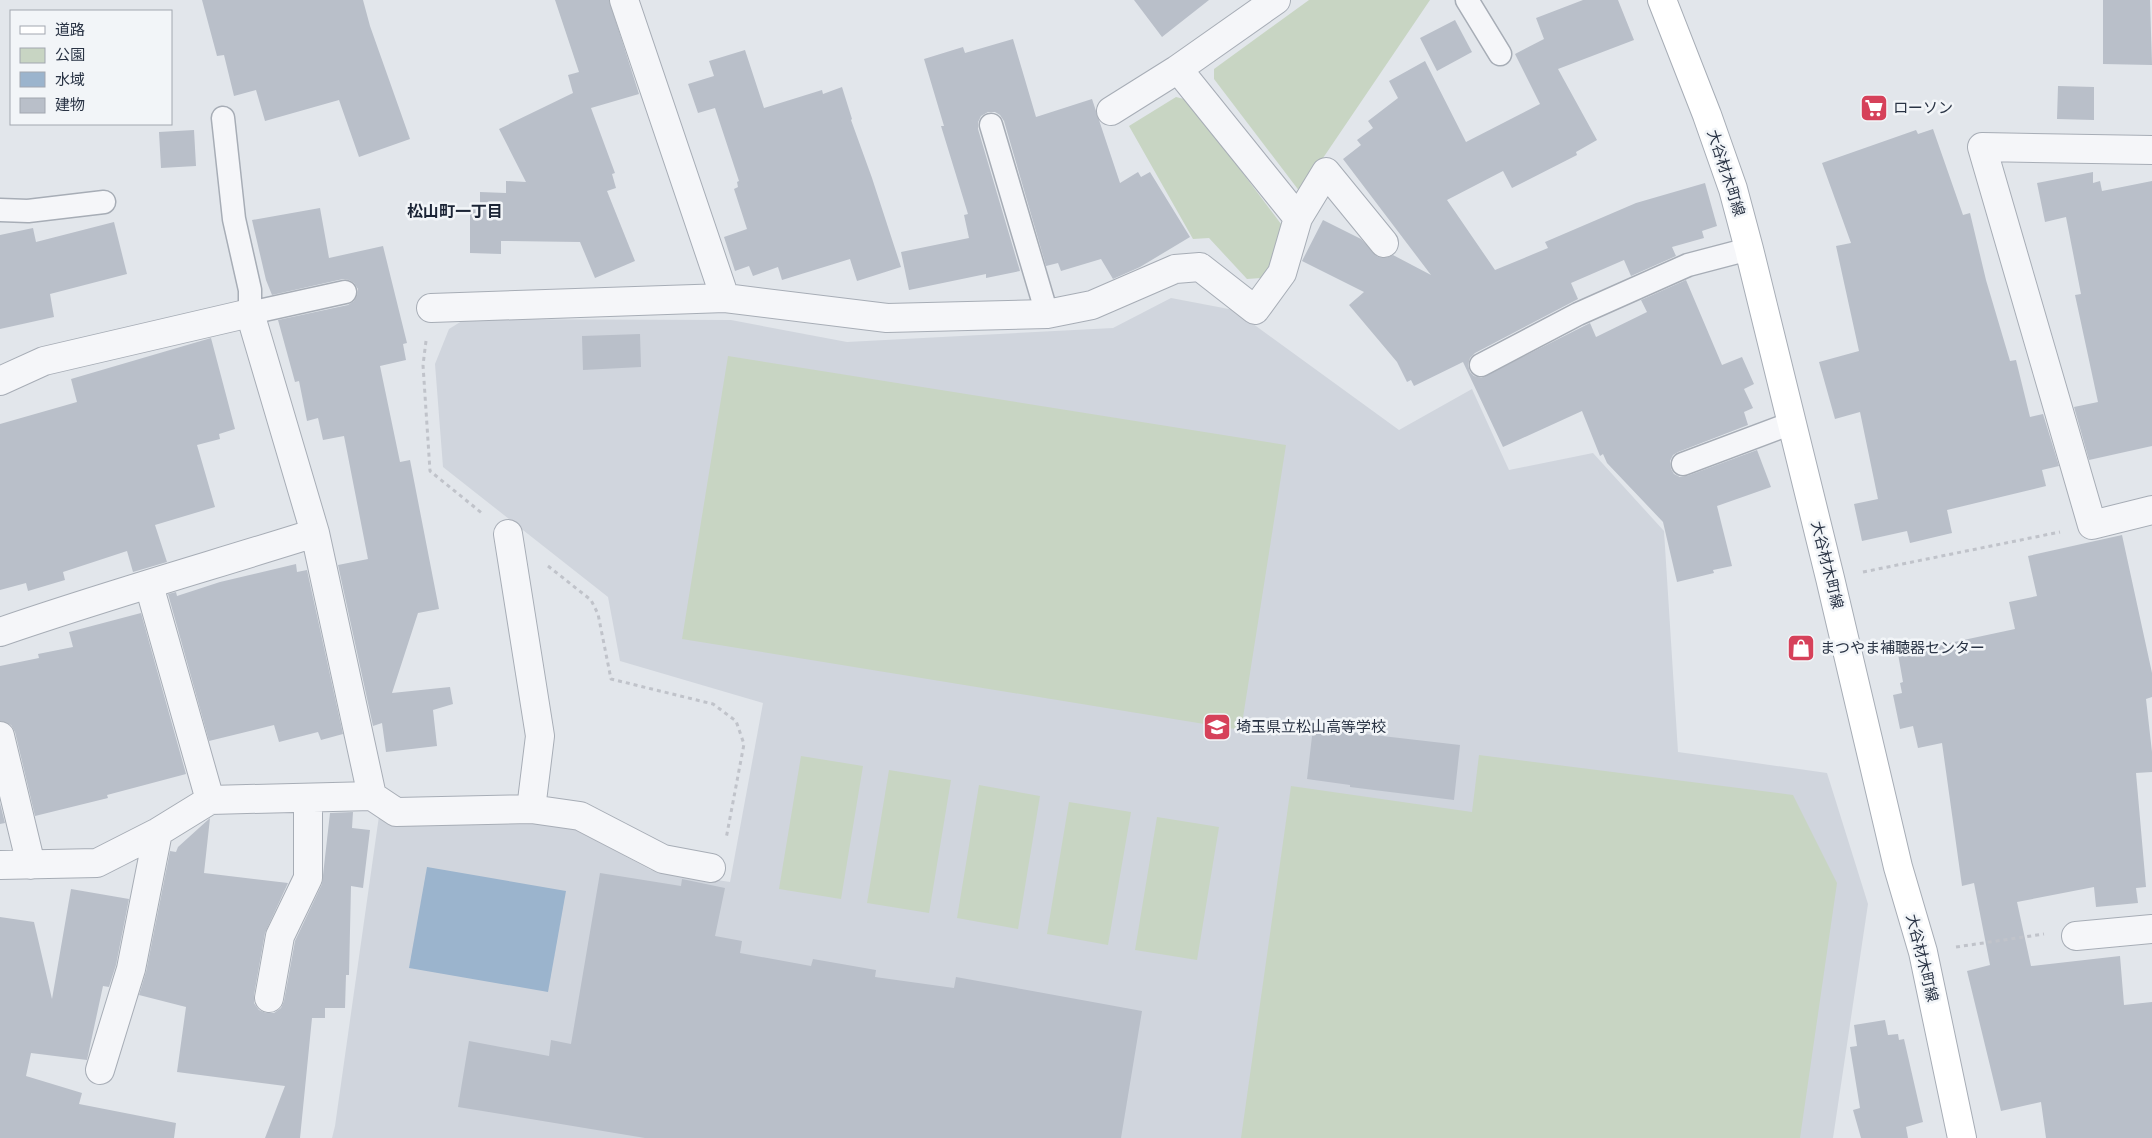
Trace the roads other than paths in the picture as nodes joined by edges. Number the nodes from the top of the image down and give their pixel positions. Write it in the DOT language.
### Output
graph roads {
  1 [pos="624,0"];
  2 [pos="1276,0"];
  3 [pos="1467,0"];
  4 [pos="1662,0"];
  5 [pos="1500,54"];
  6 [pos="1178,69"];
  7 [pos="1110,111"];
  8 [pos="223,118"];
  9 [pos="991,126"];
  10 [pos="2152,150"];
  11 [pos="104,202"];
  12 [pos="0,210"];
  13 [pos="1298,218"];
  14 [pos="1384,243"];
  15 [pos="1749,249"];
  16 [pos="345,292"];
  17 [pos="725,298"];
  18 [pos="430,308"];
  19 [pos="250,313"];
  20 [pos="1048,314"];
  21 [pos="1481,365"];
  22 [pos="0,381"];
  23 [pos="1792,423"];
  24 [pos="1683,464"];
  25 [pos="2152,510"];
  26 [pos="314,533"];
  27 [pos="508,534"];
  28 [pos="149,586"];
  29 [pos="0,632"];
  30 [pos="0,736"];
  31 [pos="372,796"];
  32 [pos="308,799"];
  33 [pos="210,800"];
  34 [pos="531,809"];
  35 [pos="158,832"];
  36 [pos="0,865"];
  37 [pos="31,865"];
  38 [pos="711,868"];
  39 [pos="2152,929"];
  40 [pos="2076,936"];
  41 [pos="269,998"];
  42 [pos="100,1070"];
  43 [pos="1962,1138"];
  1 -- 17 [label="street"];
  2 -- 6 [label="street"];
  3 -- 5 [label="lane"];
  4 -- 15 [label="main road, 大谷材木町線"];
  6 -- 7 [label="street"];
  6 -- 13 [label="street"];
  8 -- 19 [label="lane"];
  9 -- 20 [label="lane"];
  10 -- 25 [label="street"];
  11 -- 12 [label="lane"];
  13 -- 14 [label="street"];
  13 -- 20 [label="street"];
  15 -- 21 [label="lane"];
  15 -- 23 [label="main road, 大谷材木町線"];
  16 -- 19 [label="lane"];
  17 -- 18 [label="street"];
  17 -- 20 [label="street"];
  19 -- 22 [label="street"];
  19 -- 26 [label="street"];
  23 -- 24 [label="lane"];
  23 -- 43 [label="main road, 大谷材木町線"];
  26 -- 28 [label="street"];
  26 -- 31 [label="street"];
  27 -- 34 [label="street"];
  28 -- 29 [label="street"];
  28 -- 33 [label="street"];
  30 -- 37 [label="street"];
  31 -- 32 [label="street"];
  31 -- 34 [label="street"];
  32 -- 33 [label="street"];
  32 -- 41 [label="street"];
  33 -- 35 [label="street"];
  34 -- 38 [label="street"];
  35 -- 37 [label="street"];
  35 -- 42 [label="street"];
  36 -- 37 [label="street"];
  39 -- 40 [label="street"];
}
